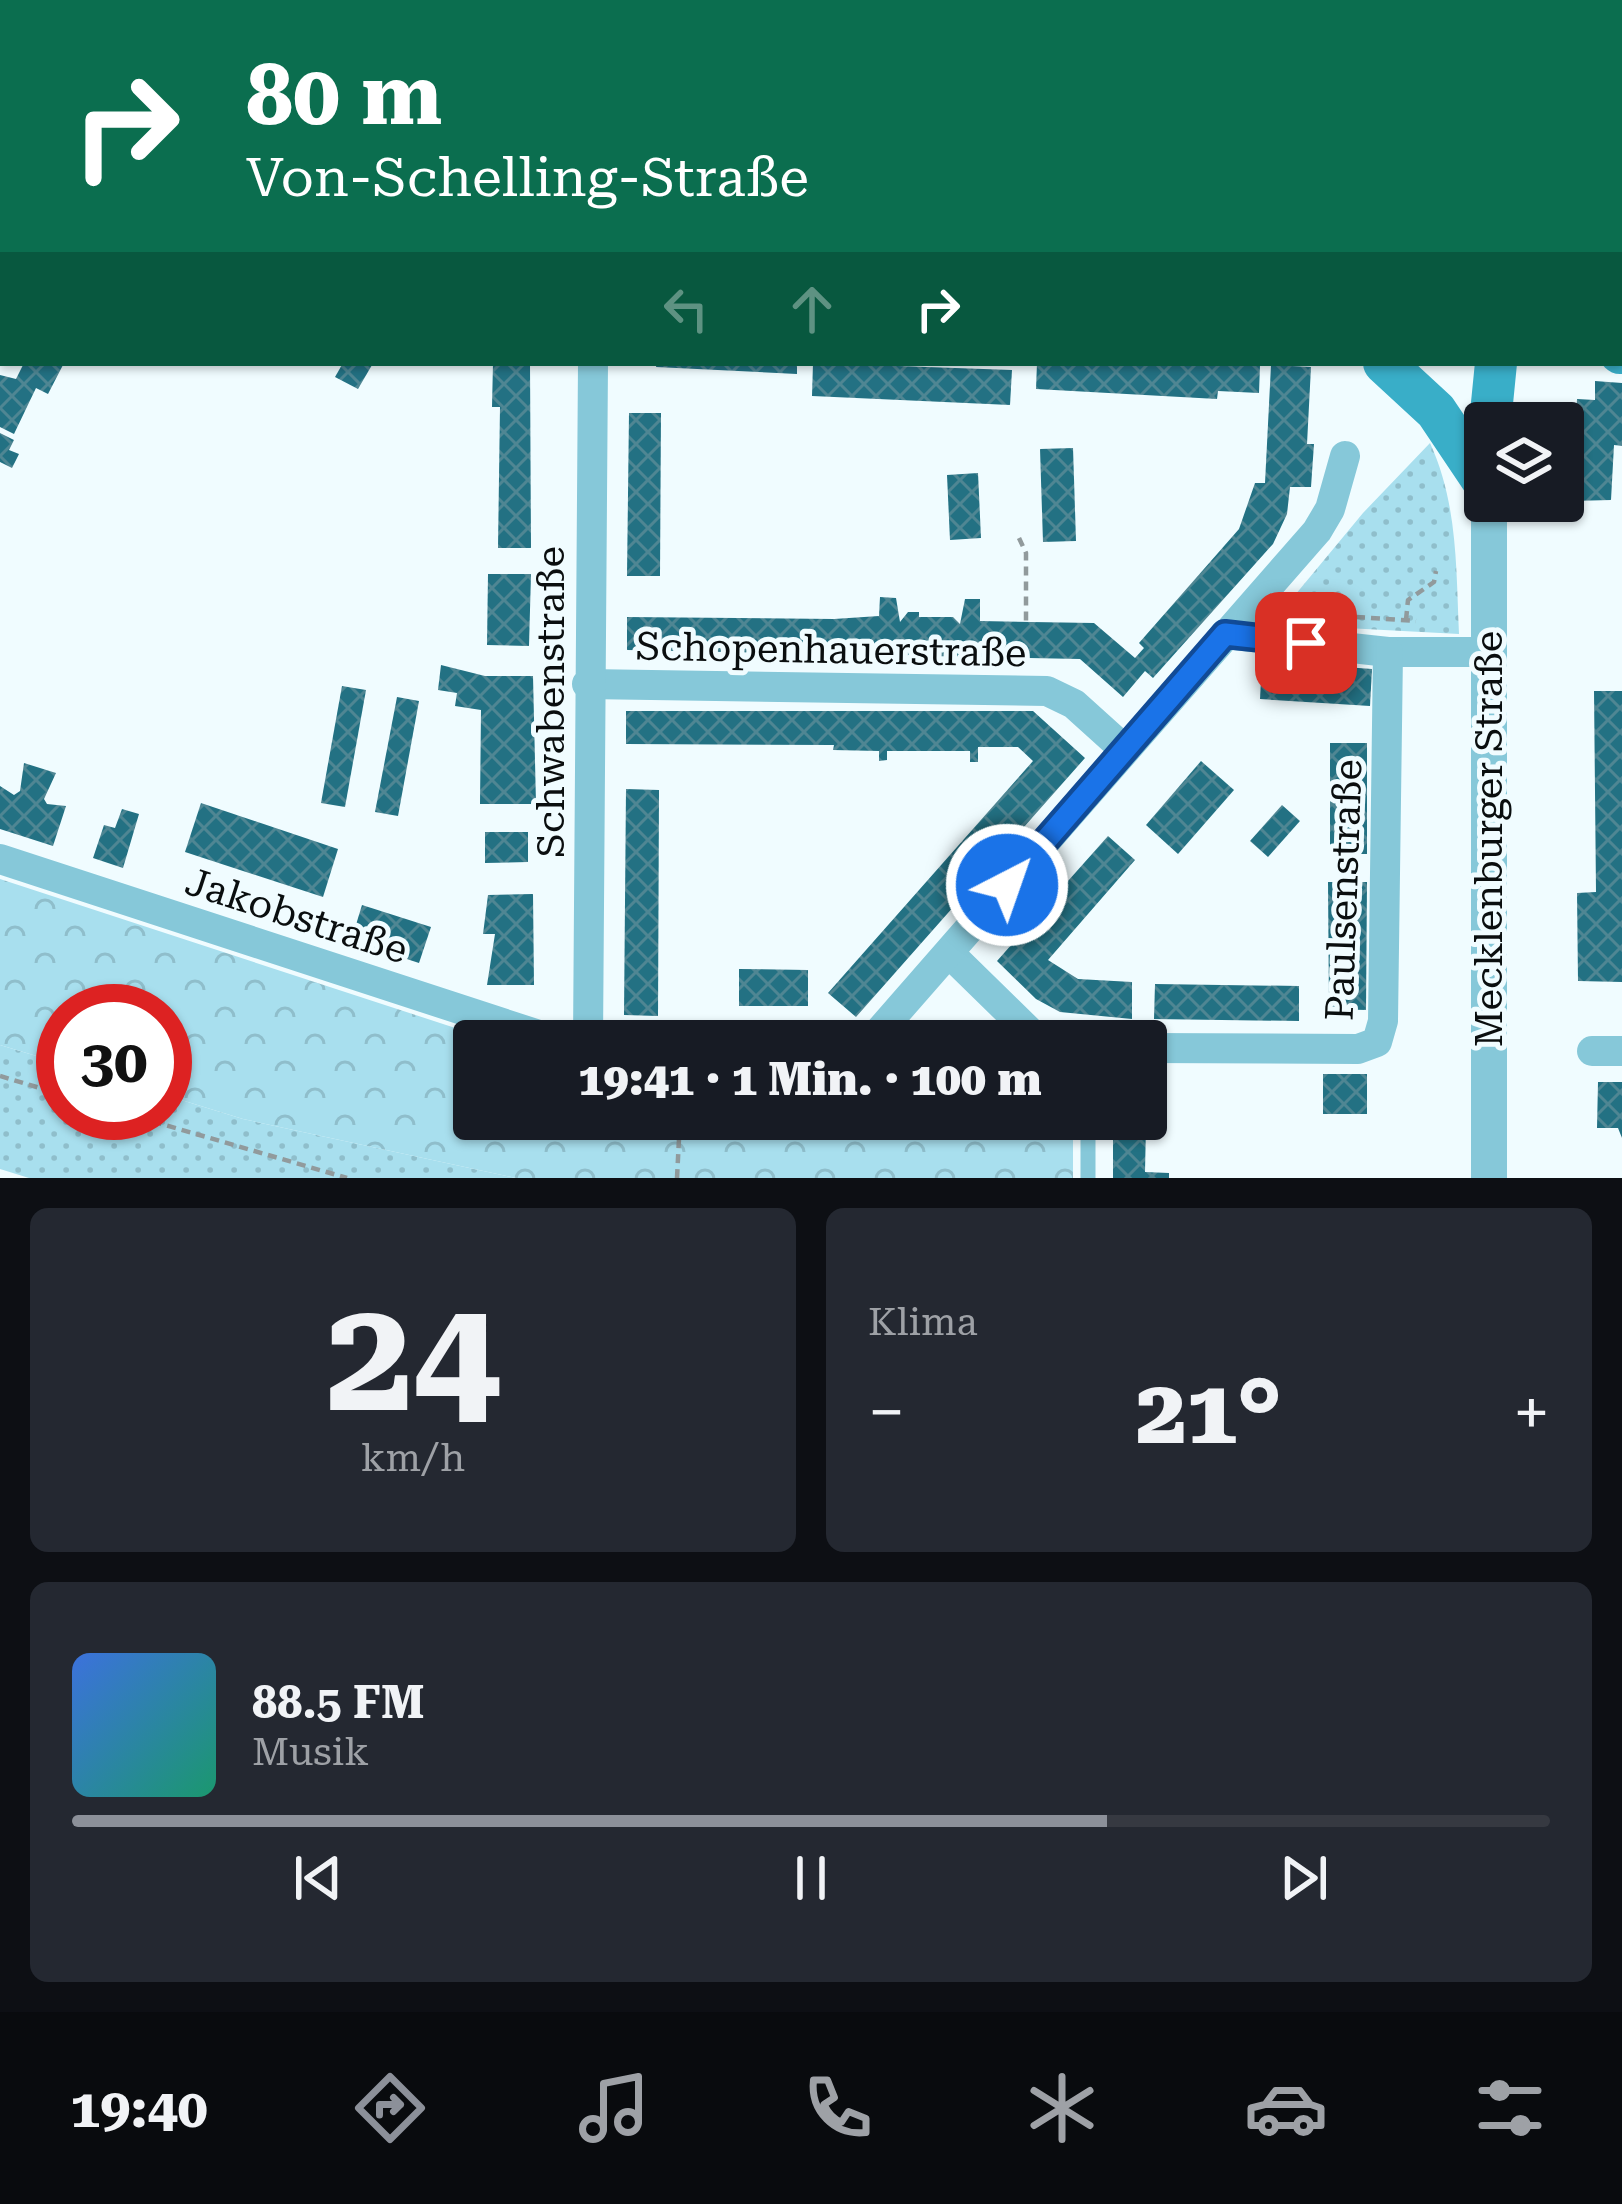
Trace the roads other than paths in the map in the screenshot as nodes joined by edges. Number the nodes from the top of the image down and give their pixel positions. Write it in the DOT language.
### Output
graph roads {
  1 [pos="593,366"];
  2 [pos="1387,366"];
  3 [pos="1496,366"];
  4 [pos="1492,402"];
  5 [pos="1464,452"];
  6 [pos="1345,456"];
  7 [pos="1489,522"];
  8 [pos="1225,634"];
  9 [pos="1388,652"];
  10 [pos="1488,652"];
  11 [pos="587,685"];
  12 [pos="1124,749"];
  13 [pos="0,859"];
  14 [pos="949,953"];
  15 [pos="493,1020"];
  16 [pos="589,1020"];
  17 [pos="890,1020"];
  18 [pos="1018,1020"];
  19 [pos="1167,1048"];
  20 [pos="1088,1140"];
  21 [pos="1088,1178"];
  22 [pos="1489,1178"];
  1 -- 11 [label="street, Schwabenstraße"];
  2 -- 5 [label="main road"];
  3 -- 4 [label="main road"];
  6 -- 8 [label="street"];
  7 -- 10 [label="street, Mecklenburger Straße"];
  8 -- 9 [label="street"];
  8 -- 12 [label="street"];
  9 -- 10 [label="street"];
  9 -- 19 [label="street, Paulsenstraße"];
  10 -- 22 [label="street, Mecklenburger Straße"];
  11 -- 12 [label="street, Schopenhauerstraße"];
  11 -- 16 [label="street, Schwabenstraße"];
  12 -- 14 [label="street"];
  13 -- 15 [label="street, Jakobstraße"];
  14 -- 17 [label="street"];
  14 -- 18 [label="street"];
  20 -- 21 [label="lane"];
}
